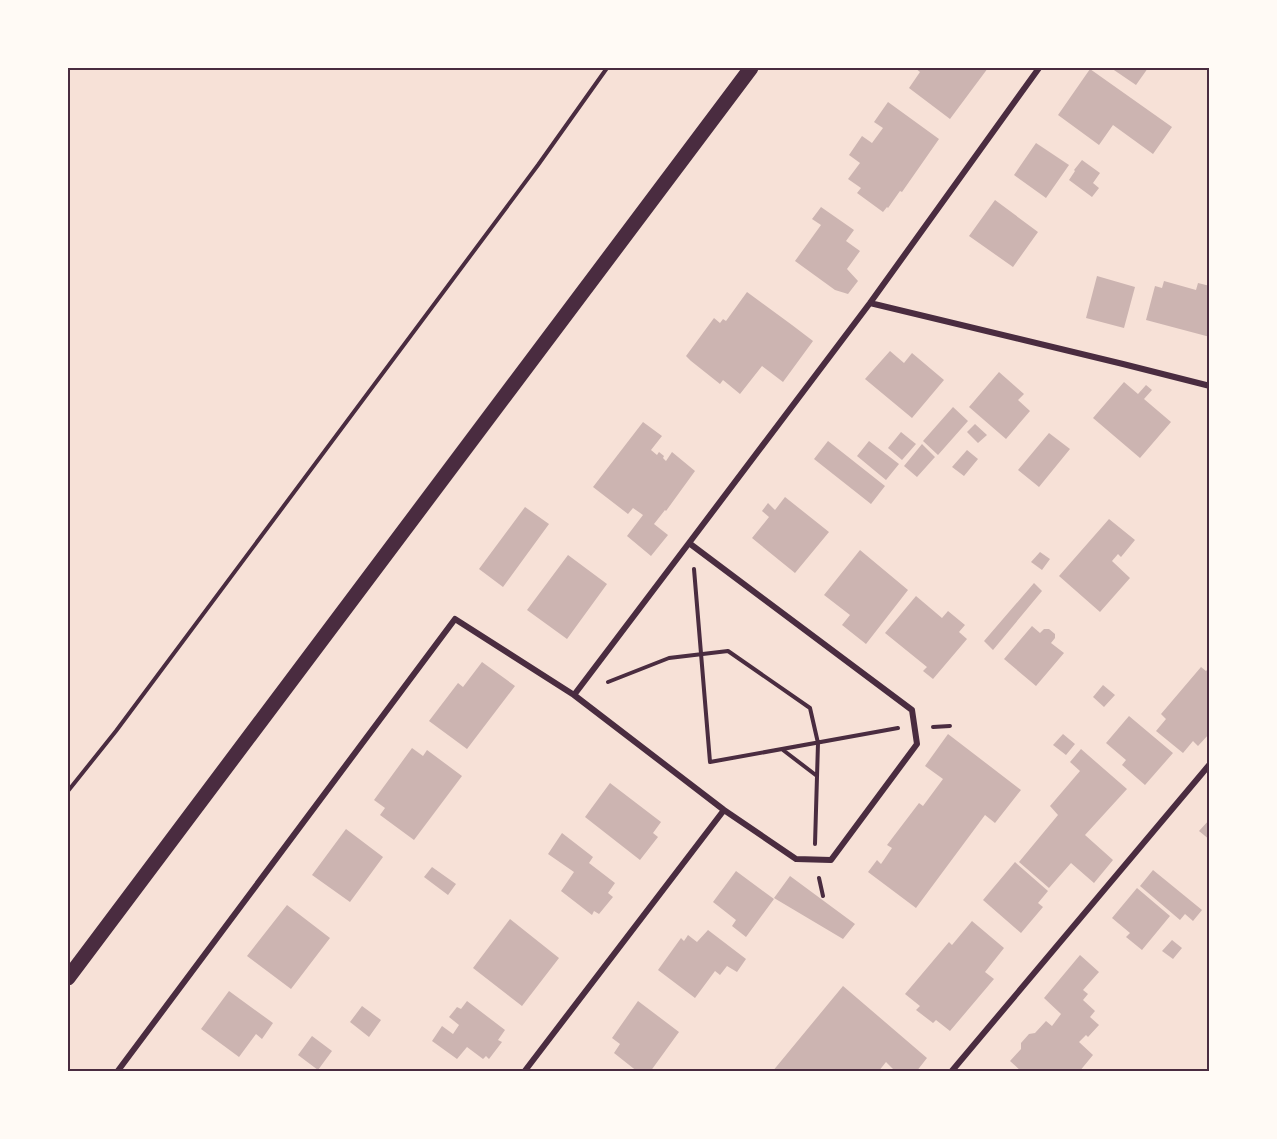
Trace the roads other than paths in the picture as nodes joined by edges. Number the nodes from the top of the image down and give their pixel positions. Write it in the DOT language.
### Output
graph roads {
  1 [pos="751,68"];
  2 [pos="1039,68"];
  3 [pos="870,303"];
  4 [pos="1209,387"];
  5 [pos="689,543"];
  6 [pos="574,695"];
  7 [pos="1209,764"];
  8 [pos="724,810"];
  9 [pos="68,978"];
  10 [pos="117,1071"];
  11 [pos="524,1071"];
  12 [pos="951,1071"];
  1 -- 9 [label="main road"];
  2 -- 3 [label="street"];
  3 -- 4 [label="street"];
  3 -- 5 [label="street"];
  5 -- 6 [label="street"];
  5 -- 8 [label="street"];
  6 -- 8 [label="street"];
  6 -- 10 [label="street"];
  7 -- 12 [label="street"];
  8 -- 11 [label="street"];
}
